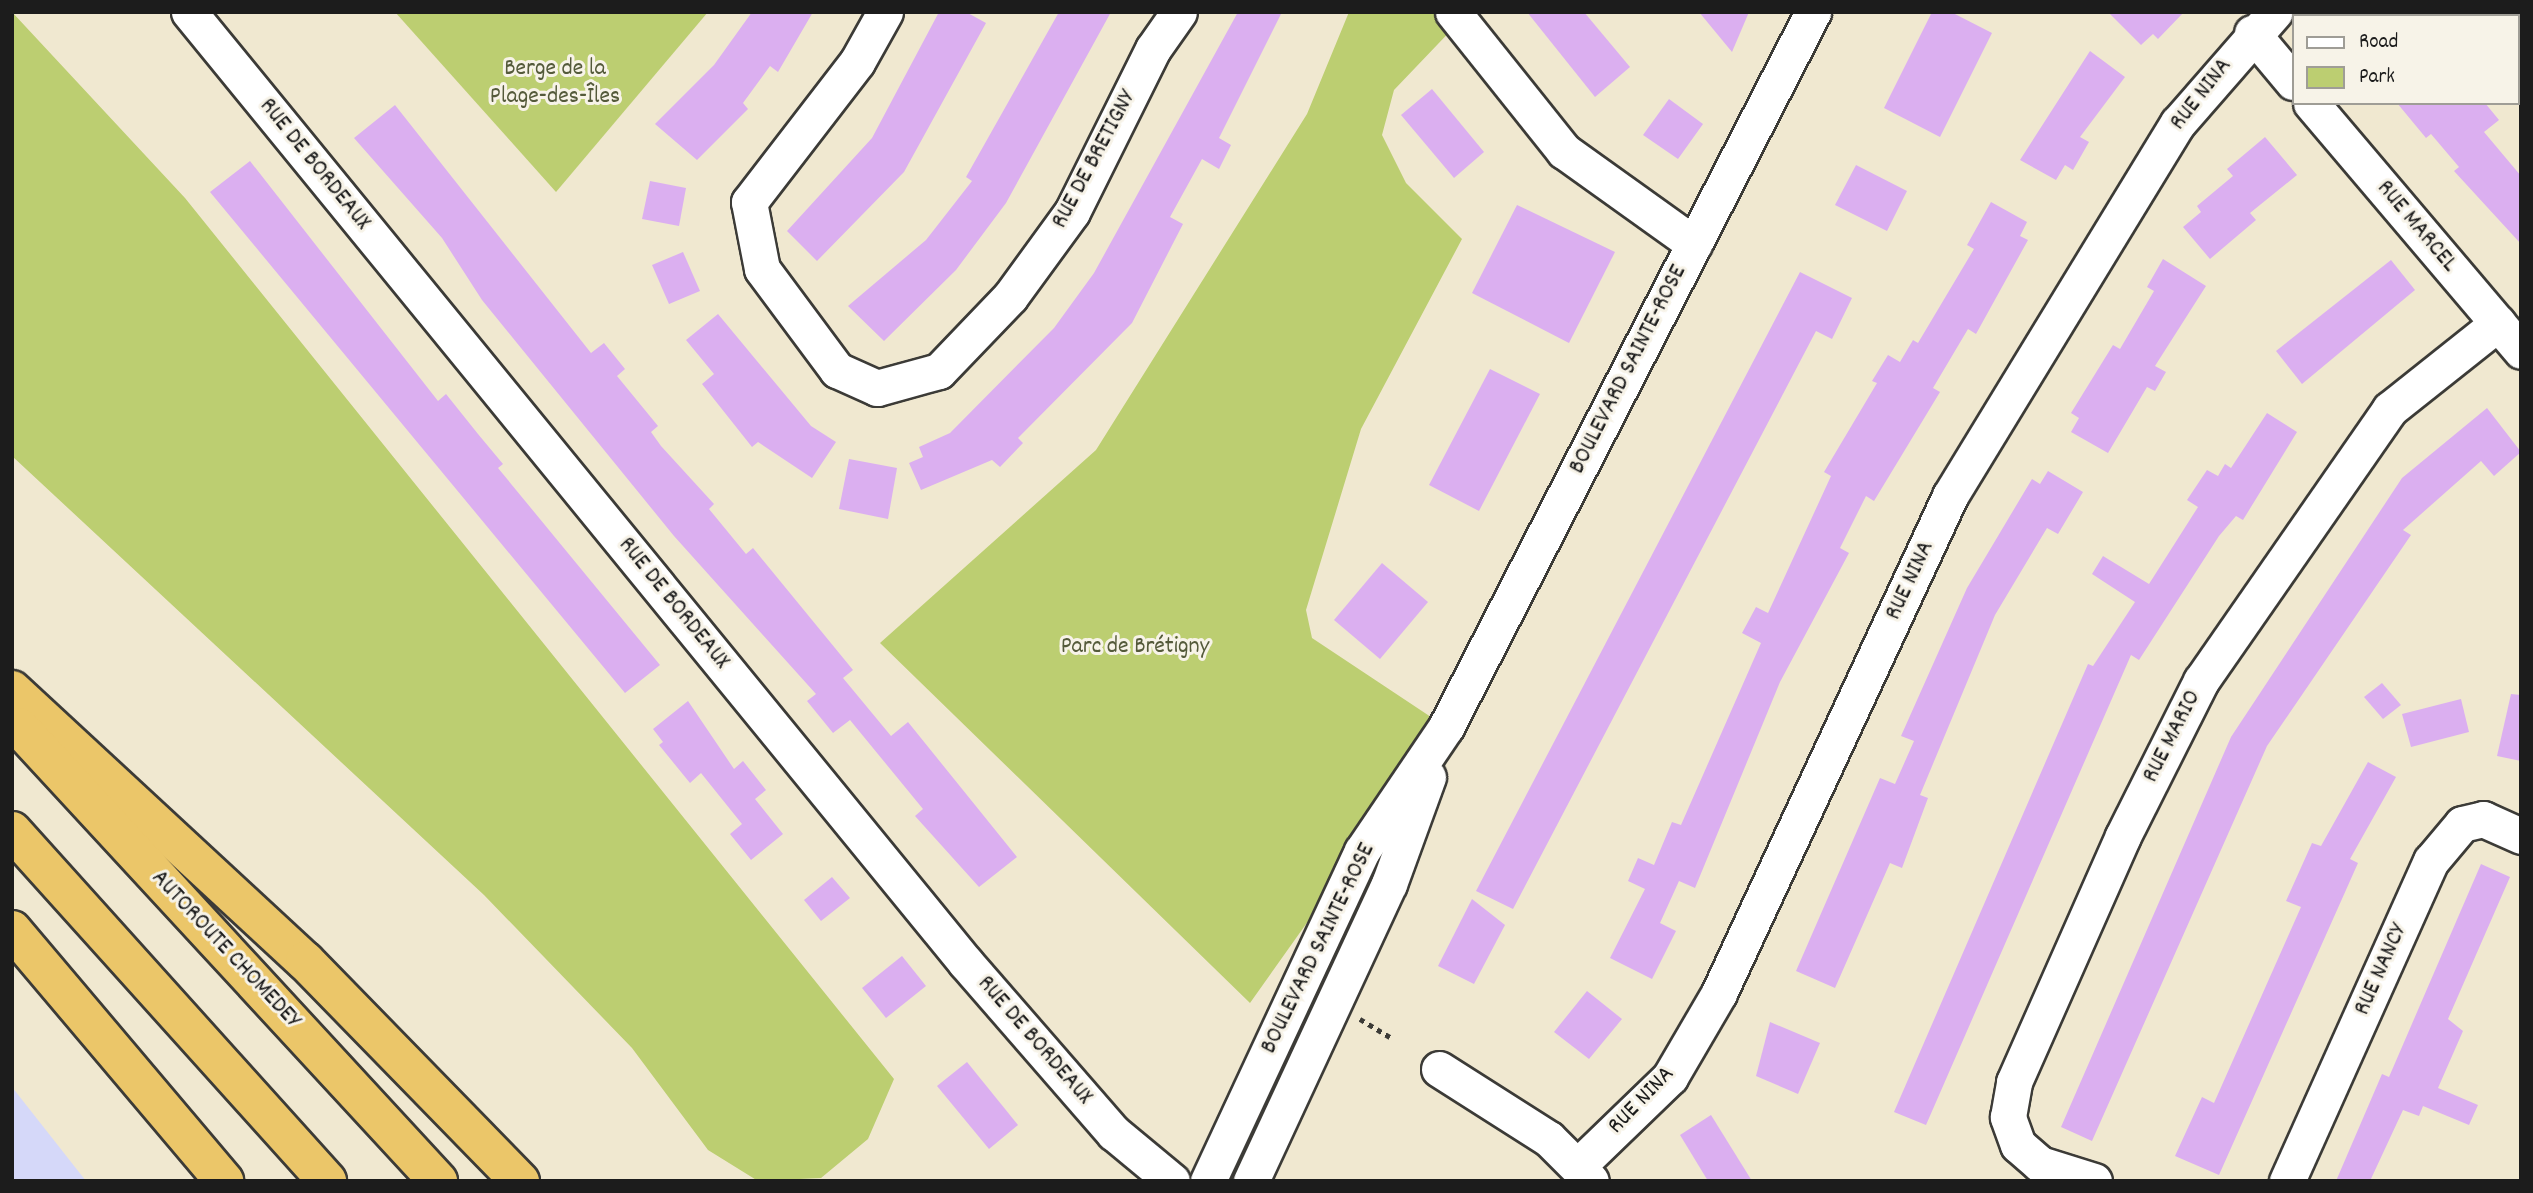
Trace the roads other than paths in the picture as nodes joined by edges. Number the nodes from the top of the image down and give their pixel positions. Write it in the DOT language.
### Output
graph roads {
  1 [pos="189,12"];
  2 [pos="886,12"];
  3 [pos="1179,12"];
  4 [pos="1453,12"];
  5 [pos="1813,12"];
  6 [pos="2264,22"];
  7 [pos="2292,80"];
  8 [pos="2313,105"];
  9 [pos="1694,244"];
  10 [pos="2498,323"];
  11 [pos="2521,351"];
  12 [pos="12,690"];
  13 [pos="12,720"];
  14 [pos="1446,727"];
  15 [pos="12,831"];
  16 [pos="2521,836"];
  17 [pos="12,930"];
  18 [pos="1438,1069"];
  19 [pos="188,1138"];
  20 [pos="1585,1173"];
  21 [pos="211,1181"];
  22 [pos="224,1181"];
  23 [pos="327,1181"];
  24 [pos="438,1181"];
  25 [pos="520,1181"];
  26 [pos="1172,1181"];
  27 [pos="1208,1181"];
  28 [pos="1251,1181"];
  29 [pos="2094,1181"];
  30 [pos="2287,1181"];
  1 -- 26 [label="street, RUE DE BORDEAUX"];
  2 -- 3 [label="street, RUE DE BRETIGNY"];
  4 -- 9 [label="street"];
  5 -- 9 [label="street, BOULEVARD SAINTE-ROSE"];
  6 -- 7 [label="street"];
  6 -- 20 [label="street, RUE NINA"];
  8 -- 10 [label="street, RUE MARCEL"];
  9 -- 14 [label="street, BOULEVARD SAINTE-ROSE"];
  10 -- 11 [label="street, RUE MARCEL"];
  10 -- 29 [label="street, RUE MARIO"];
  12 -- 25 [label="highway"];
  13 -- 24 [label="highway, AUTOROUTE CHOMEDEY"];
  14 -- 27 [label="street, BOULEVARD SAINTE-ROSE"];
  14 -- 28 [label="street, BOULEVARD SAINTE-ROSE"];
  15 -- 23 [label="highway"];
  16 -- 30 [label="street, RUE NANCY"];
  17 -- 19 [label="highway"];
  18 -- 20 [label="street"];
  19 -- 21 [label="highway"];
  19 -- 22 [label="highway"];
}
